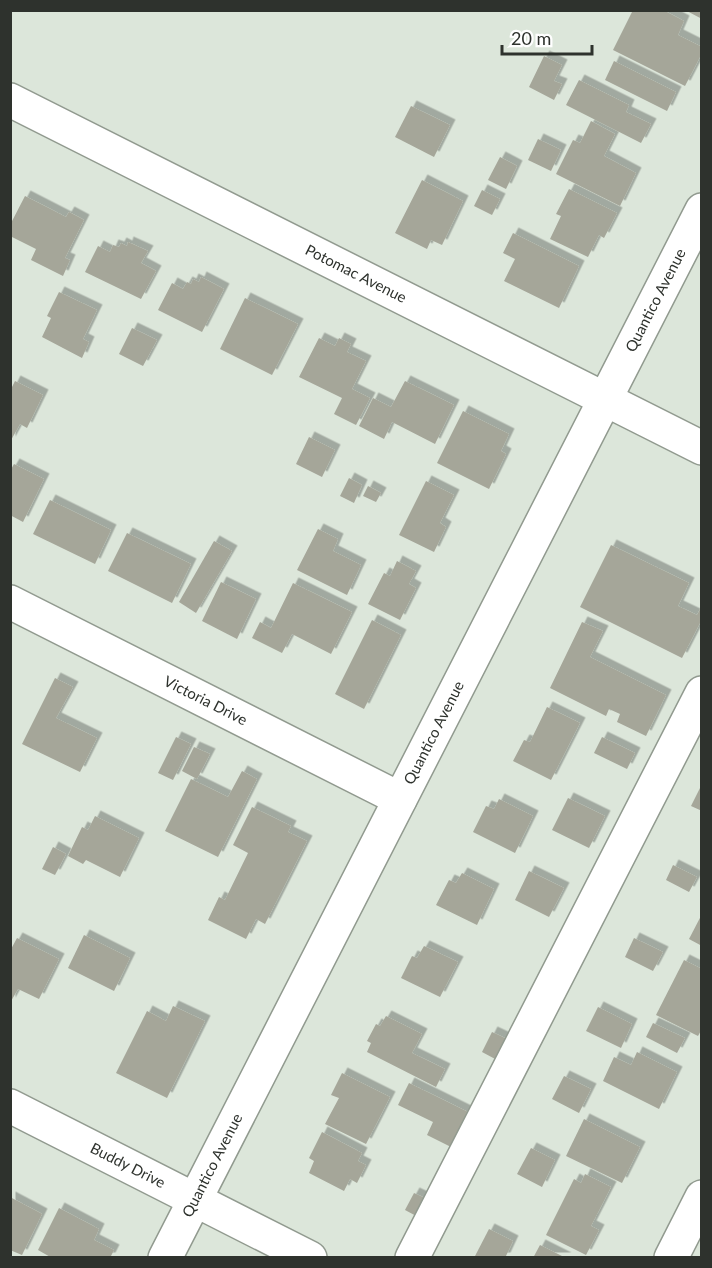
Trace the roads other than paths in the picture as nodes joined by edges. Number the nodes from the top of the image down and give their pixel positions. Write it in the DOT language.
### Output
graph roads {
  1 [pos="10,100"];
  2 [pos="702,210"];
  3 [pos="604,399"];
  4 [pos="702,448"];
  5 [pos="10,602"];
  6 [pos="702,693"];
  7 [pos="400,799"];
  8 [pos="10,1107"];
  9 [pos="702,1197"];
  10 [pos="194,1200"];
  11 [pos="165,1257"];
  12 [pos="310,1257"];
  13 [pos="412,1257"];
  14 [pos="671,1257"];
  1 -- 3 [label="street, Potomac Avenue"];
  2 -- 3 [label="street, Quantico Avenue"];
  3 -- 4 [label="street, Potomac Avenue"];
  3 -- 7 [label="street, Quantico Avenue"];
  5 -- 7 [label="street, Victoria Drive"];
  6 -- 13 [label="street"];
  7 -- 10 [label="street, Quantico Avenue"];
  8 -- 10 [label="street, Buddy Drive"];
  9 -- 14 [label="street"];
  10 -- 11 [label="street, Quantico Avenue"];
  10 -- 12 [label="street, Buddy Drive"];
}
